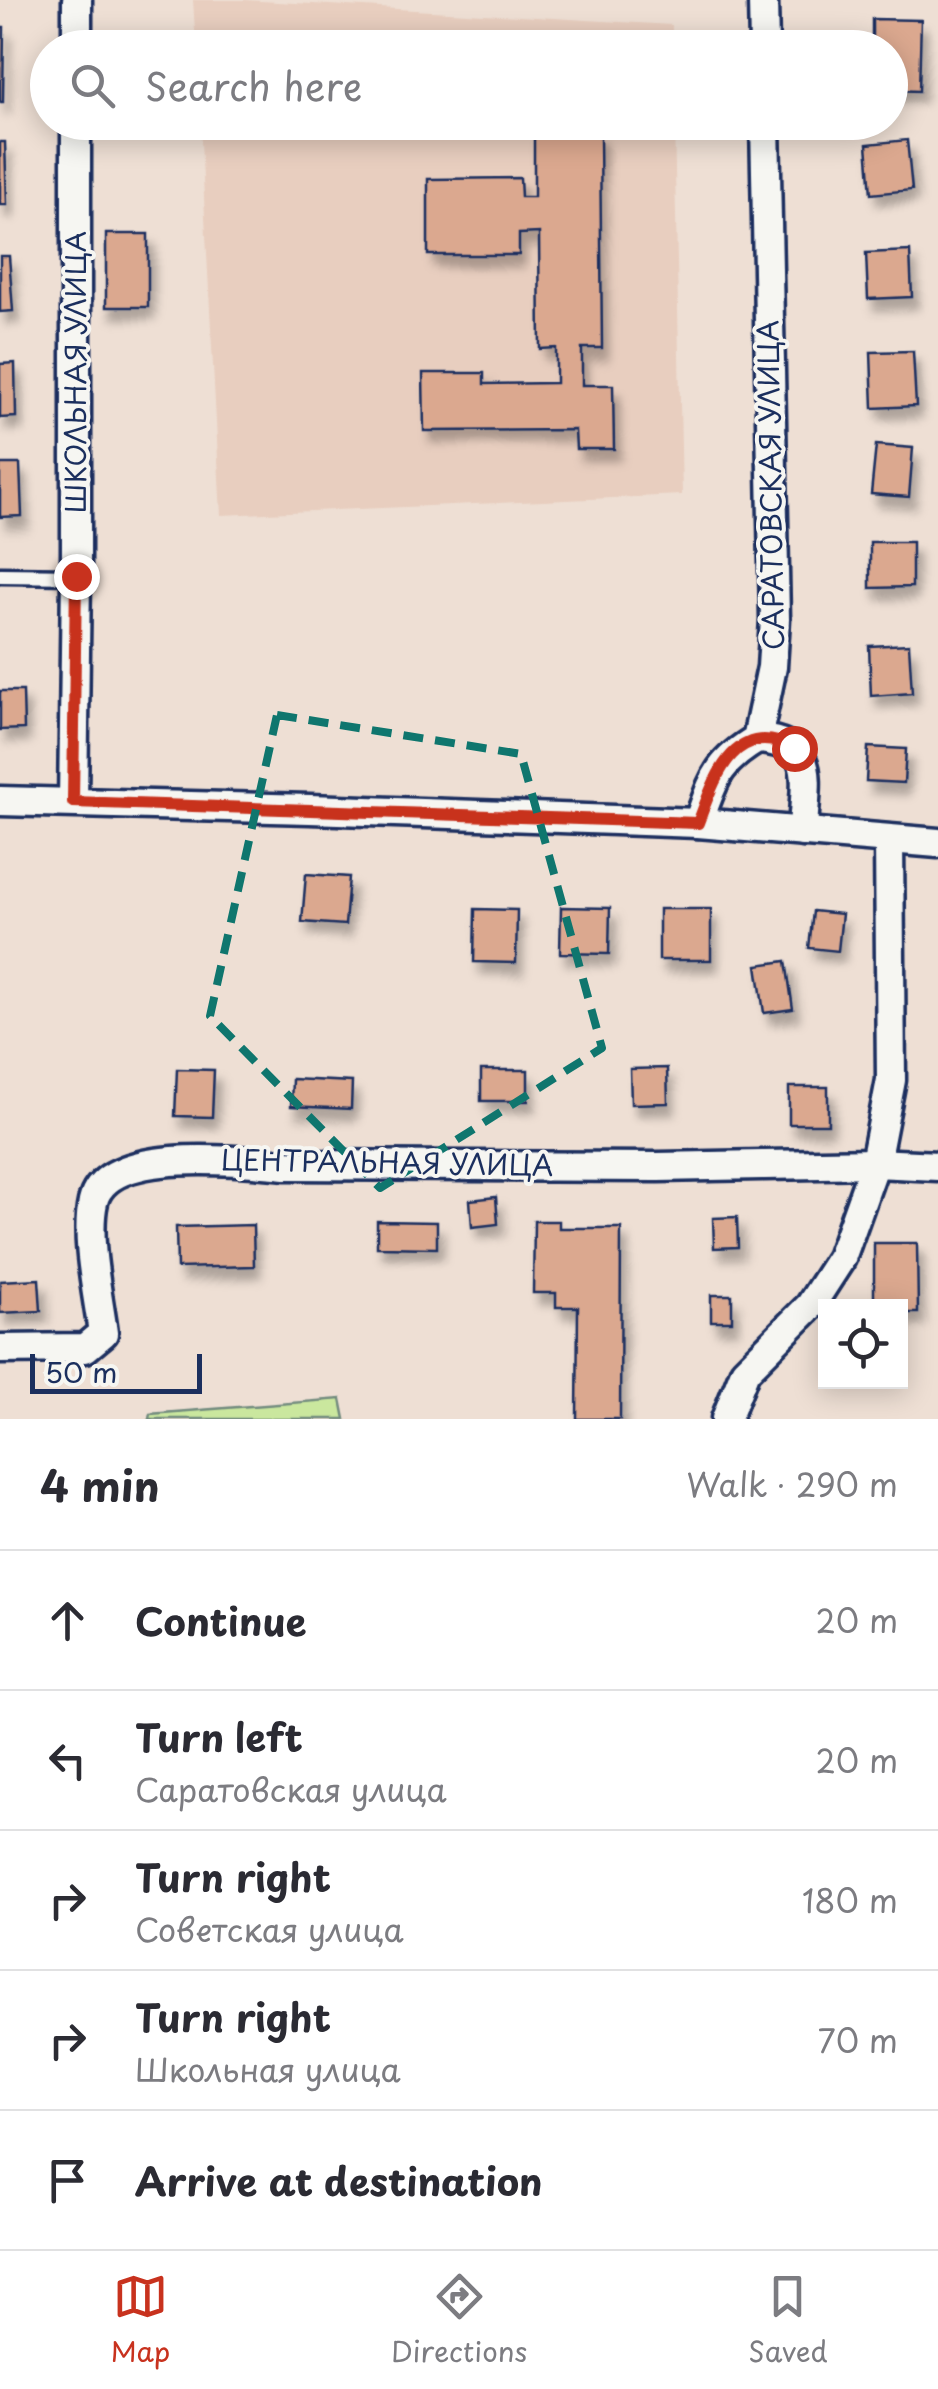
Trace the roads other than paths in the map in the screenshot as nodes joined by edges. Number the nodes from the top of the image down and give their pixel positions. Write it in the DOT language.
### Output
graph roads {
  1 [pos="76,0"];
  2 [pos="762,0"];
  3 [pos="76,30"];
  4 [pos="763,30"];
  5 [pos="76,140"];
  6 [pos="765,140"];
  7 [pos="0,575"];
  8 [pos="76,576"];
  9 [pos="757,739"];
  10 [pos="0,801"];
  11 [pos="73,802"];
  12 [pos="698,823"];
  13 [pos="803,832"];
  14 [pos="889,840"];
  15 [pos="938,843"];
  16 [pos="874,1163"];
  17 [pos="938,1166"];
  18 [pos="0,1349"];
  19 [pos="726,1419"];
  1 -- 3 [label="street"];
  2 -- 4 [label="street"];
  5 -- 8 [label="street, ШКОЛЬНАЯ УЛИЦА"];
  6 -- 9 [label="street, САРАТОВСКАЯ УЛИЦА"];
  7 -- 8 [label="lane"];
  8 -- 11 [label="street, ШКОЛЬНАЯ УЛИЦА"];
  9 -- 12 [label="street"];
  9 -- 13 [label="street"];
  10 -- 11 [label="street"];
  11 -- 12 [label="street"];
  12 -- 13 [label="street"];
  13 -- 14 [label="street"];
  14 -- 15 [label="street"];
  14 -- 16 [label="street"];
  16 -- 17 [label="street, ЦЕНТРАЛЬНАЯ УЛИЦА"];
  16 -- 18 [label="street, ЦЕНТРАЛЬНАЯ УЛИЦА"];
  16 -- 19 [label="street"];
}
